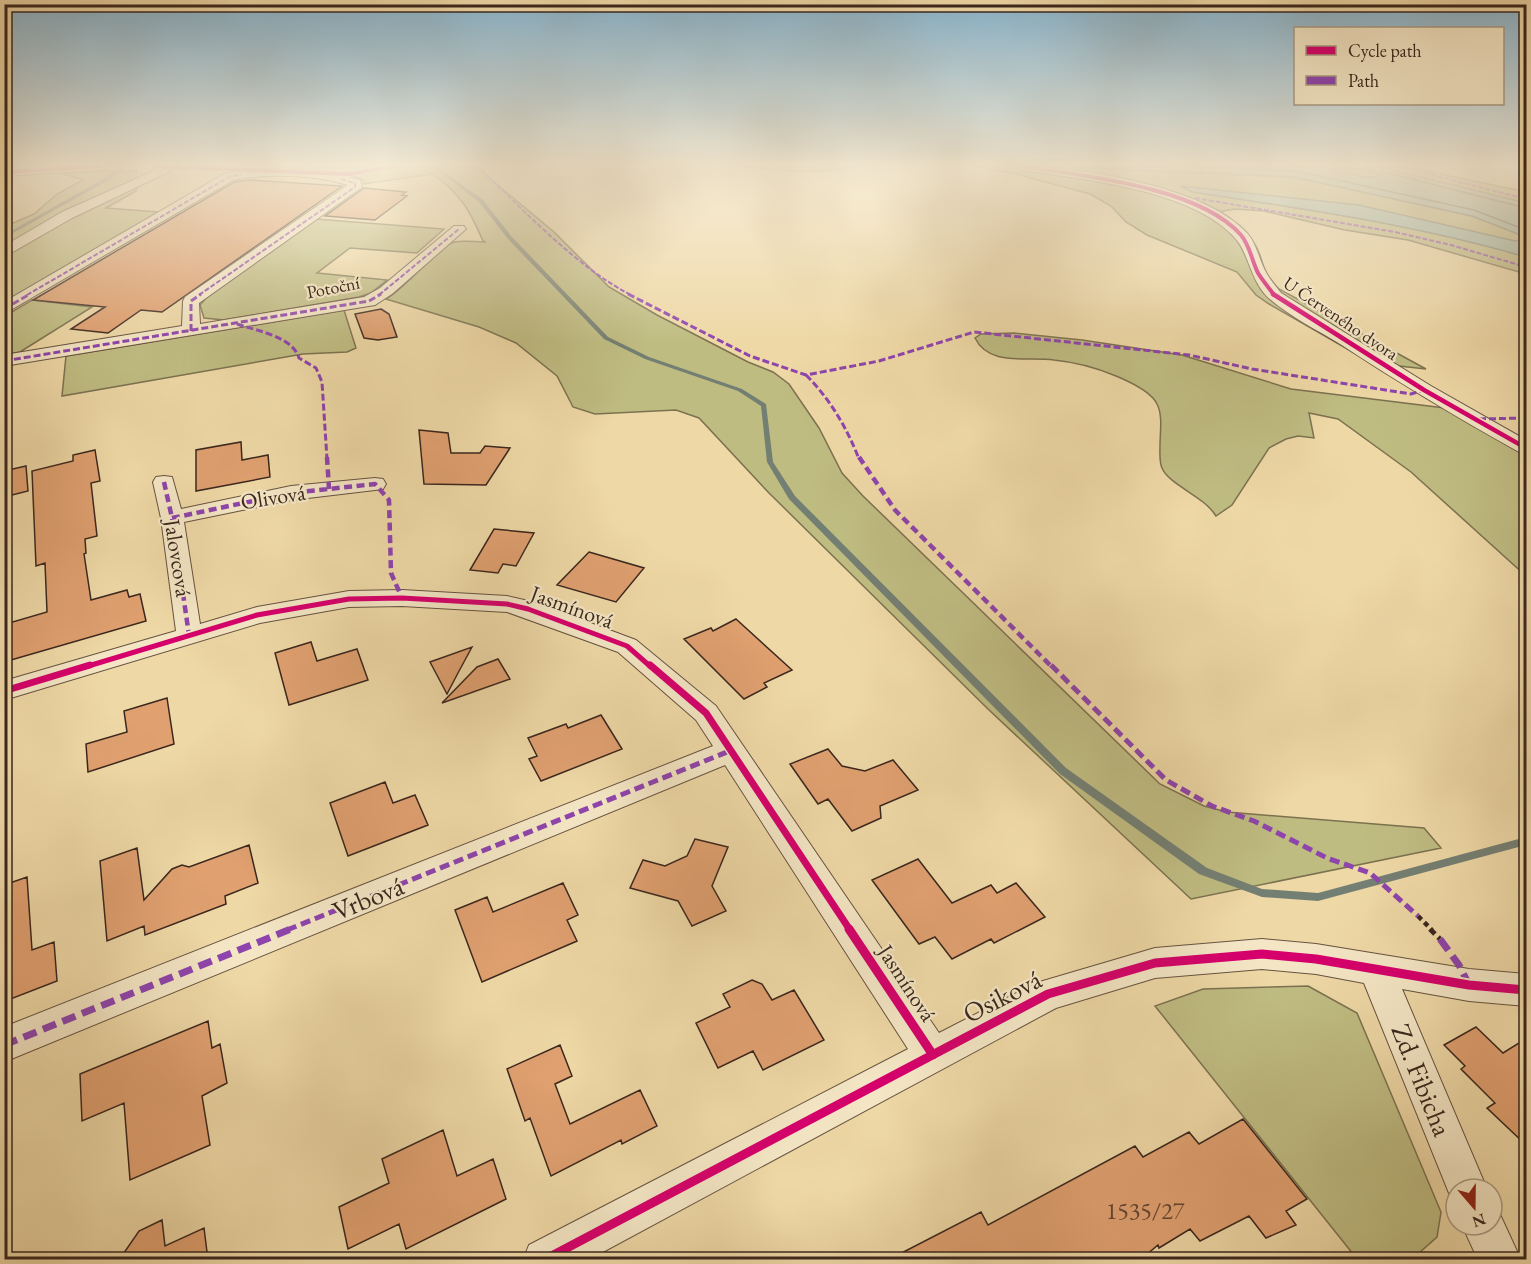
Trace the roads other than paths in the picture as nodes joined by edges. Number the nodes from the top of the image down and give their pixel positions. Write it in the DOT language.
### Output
graph roads {
  1 [pos="50,225"];
  2 [pos="147,225"];
  3 [pos="300,225"];
  4 [pos="1229,225"];
  5 [pos="459,229"];
  6 [pos="4,253"];
  7 [pos="4,309"];
  8 [pos="190,331"];
  9 [pos="4,362"];
  10 [pos="1527,448"];
  11 [pos="164,482"];
  12 [pos="375,484"];
  13 [pos="172,518"];
  14 [pos="189,635"];
  15 [pos="4,692"];
  16 [pos="732,750"];
  17 [pos="1377,971"];
  18 [pos="1527,990"];
  19 [pos="4,1046"];
  20 [pos="933,1055"];
  21 [pos="1462,1177"];
  22 [pos="1489,1237"];
  23 [pos="544,1260"];
  24 [pos="1500,1260"];
  1 -- 6 [label="street"];
  2 -- 7 [label="street"];
  3 -- 8 [label="street"];
  4 -- 10 [label="street, U Červeného dvora"];
  5 -- 8 [label="street, Potoční"];
  8 -- 9 [label="street, Potoční"];
  11 -- 13 [label="street, Jalovcová"];
  12 -- 13 [label="street, Olivová"];
  13 -- 14 [label="street, Jalovcová"];
  14 -- 15 [label="street, Jasmínová"];
  14 -- 16 [label="street, Jasmínová"];
  16 -- 19 [label="street, Vrbová"];
  16 -- 20 [label="street, Jasmínová"];
  17 -- 18 [label="street, Osiková"];
  17 -- 20 [label="street, Osiková"];
  17 -- 21 [label="street, Zd. Fibicha"];
  20 -- 23 [label="street, Osiková"];
  22 -- 24 [label="street"];
}
